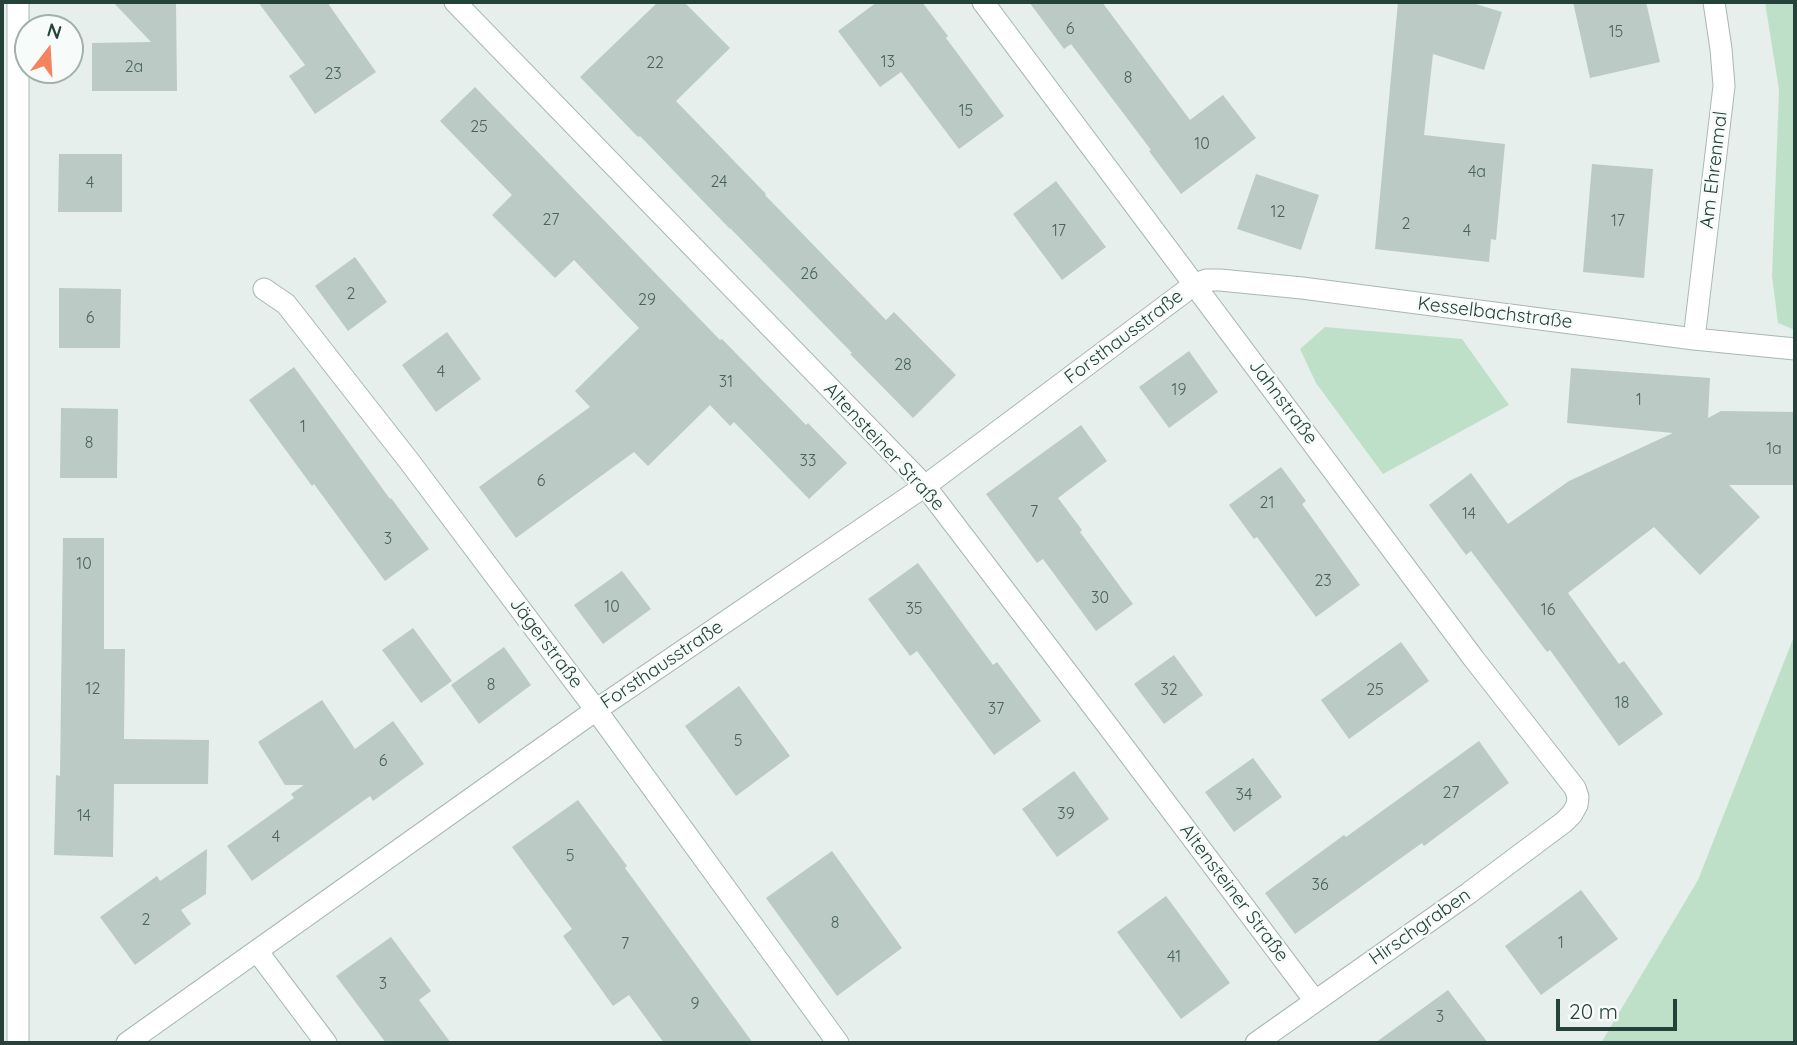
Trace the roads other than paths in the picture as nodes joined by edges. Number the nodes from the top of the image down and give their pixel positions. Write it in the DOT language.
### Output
graph roads {
  1 [pos="18,2"];
  2 [pos="455,2"];
  3 [pos="983,2"];
  4 [pos="1714,2"];
  5 [pos="1195,284"];
  6 [pos="264,289"];
  7 [pos="1694,339"];
  8 [pos="1795,349"];
  9 [pos="925,486"];
  10 [pos="596,709"];
  11 [pos="1577,805"];
  12 [pos="257,951"];
  13 [pos="1315,1001"];
  14 [pos="18,1043"];
  15 [pos="127,1043"];
  16 [pos="326,1043"];
  17 [pos="838,1043"];
  18 [pos="1256,1043"];
  1 -- 14 [label="street"];
  2 -- 9 [label="street, Altensteiner Straße"];
  3 -- 5 [label="street, Jahnstraße"];
  4 -- 7 [label="street, Am Ehrenmal"];
  5 -- 7 [label="street, Kesselbachstraße"];
  5 -- 9 [label="street, Forsthausstraße"];
  5 -- 11 [label="street, Jahnstraße"];
  6 -- 10 [label="street, Jägerstraße"];
  7 -- 8 [label="street, Kesselbachstraße"];
  9 -- 10 [label="street, Forsthausstraße"];
  9 -- 13 [label="street, Altensteiner Straße"];
  10 -- 12 [label="street, Forsthausstraße"];
  10 -- 17 [label="street, Jägerstraße"];
  11 -- 13 [label="street, Hirschgraben"];
  12 -- 15 [label="street, Forsthausstraße"];
  12 -- 16 [label="street"];
  13 -- 18 [label="street, Hirschgraben"];
}
